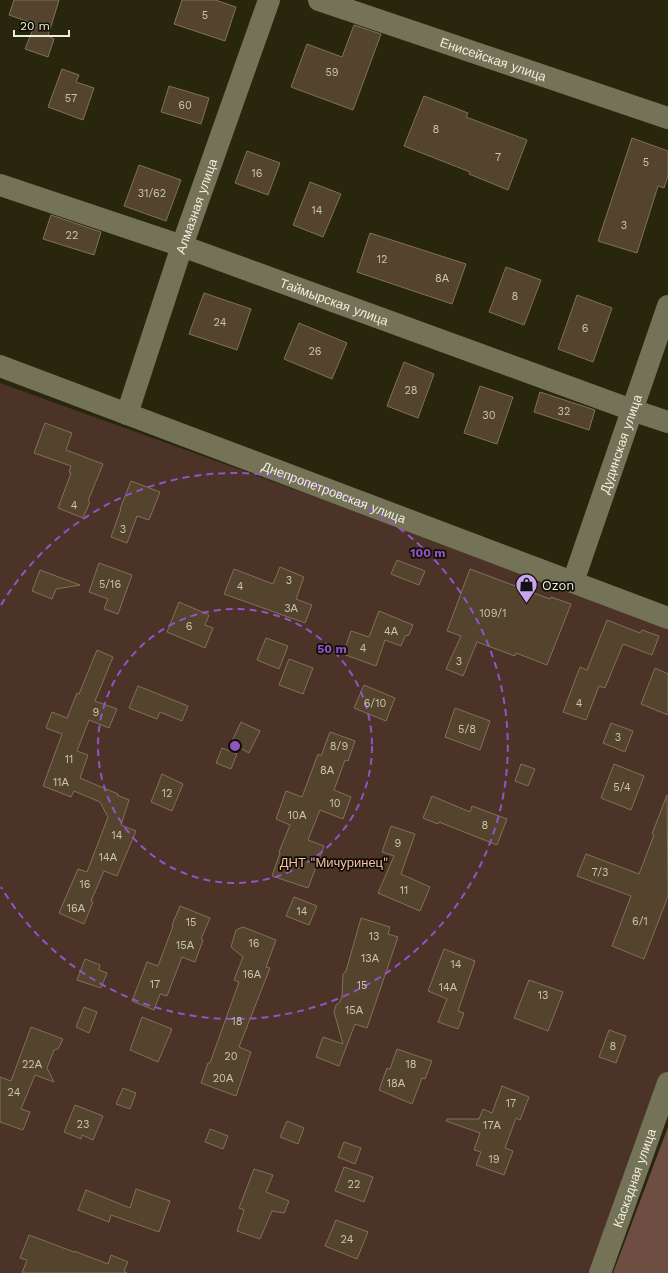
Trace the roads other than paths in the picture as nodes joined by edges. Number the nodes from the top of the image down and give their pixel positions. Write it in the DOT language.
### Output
graph roads {
  1 [pos="269,0"];
  2 [pos="319,0"];
  3 [pos="668,118"];
  4 [pos="0,184"];
  5 [pos="182,246"];
  6 [pos="668,306"];
  7 [pos="0,366"];
  8 [pos="632,410"];
  9 [pos="127,414"];
  10 [pos="668,422"];
  11 [pos="573,582"];
  12 [pos="668,618"];
  13 [pos="668,1083"];
  14 [pos="600,1273"];
  1 -- 5 [label="street, Алмазная улица"];
  2 -- 3 [label="street, Енисейская улица"];
  4 -- 5 [label="street, Таймырская улица"];
  5 -- 8 [label="street, Таймырская улица"];
  5 -- 9 [label="street, Алмазная улица"];
  6 -- 8 [label="street, Дудинская улица"];
  7 -- 9 [label="street, Днепропетровская улица"];
  8 -- 10 [label="street, Таймырская улица"];
  8 -- 11 [label="street, Дудинская улица"];
  9 -- 11 [label="street, Днепропетровская улица"];
  11 -- 12 [label="street, Днепропетровская улица"];
  13 -- 14 [label="street, Каскадная улица"];
}
